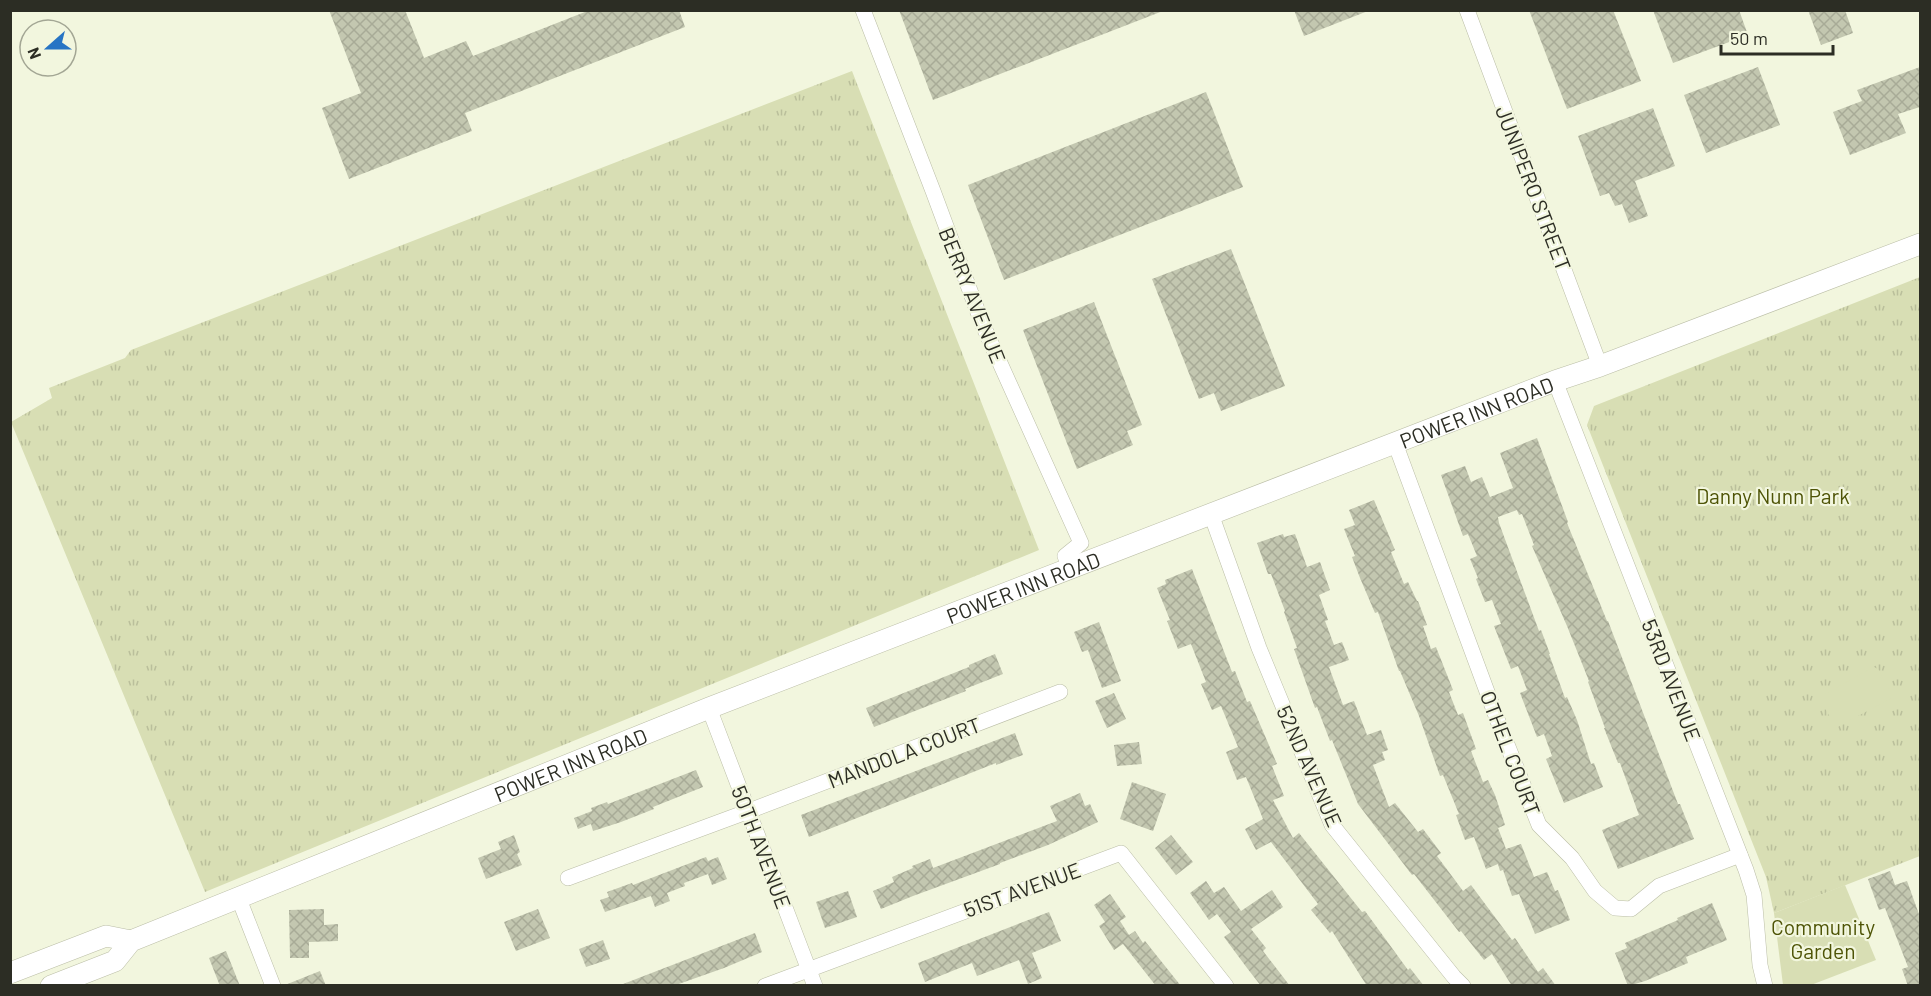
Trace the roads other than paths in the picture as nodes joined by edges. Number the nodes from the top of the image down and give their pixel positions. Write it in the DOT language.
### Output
graph roads {
  1 [pos="862,10"];
  2 [pos="1467,10"];
  3 [pos="1920,244"];
  4 [pos="1600,366"];
  5 [pos="1555,381"];
  6 [pos="1395,443"];
  7 [pos="1211,514"];
  8 [pos="1070,569"];
  9 [pos="1060,692"];
  10 [pos="709,708"];
  11 [pos="748,812"];
  12 [pos="1740,855"];
  13 [pos="568,878"];
  14 [pos="239,899"];
  15 [pos="131,941"];
  16 [pos="809,969"];
  17 [pos="10,973"];
  18 [pos="51,986"];
  19 [pos="273,986"];
  20 [pos="765,986"];
  21 [pos="815,986"];
  22 [pos="1226,986"];
  23 [pos="1463,986"];
  24 [pos="1765,986"];
  1 -- 8 [label="street, BERRY AVENUE"];
  2 -- 4 [label="street, JUNIPERO STREET"];
  3 -- 4 [label="main road, POWER INN ROAD"];
  4 -- 5 [label="main road, POWER INN ROAD"];
  5 -- 6 [label="main road, POWER INN ROAD"];
  5 -- 12 [label="street, 53RD AVENUE"];
  6 -- 7 [label="main road, POWER INN ROAD"];
  6 -- 12 [label="street, OTHEL COURT"];
  7 -- 8 [label="main road, POWER INN ROAD"];
  7 -- 23 [label="street, 52ND AVENUE"];
  8 -- 10 [label="main road, POWER INN ROAD"];
  9 -- 11 [label="street, MANDOLA COURT"];
  10 -- 11 [label="street, 50TH AVENUE"];
  10 -- 14 [label="main road, POWER INN ROAD"];
  11 -- 13 [label="street, MANDOLA COURT"];
  11 -- 16 [label="street, 50TH AVENUE"];
  12 -- 24 [label="street, 53RD AVENUE"];
  14 -- 15 [label="main road, POWER INN ROAD"];
  14 -- 19 [label="street"];
  15 -- 17 [label="main road, POWER INN ROAD"];
  15 -- 18 [label="main road, POWER INN ROAD"];
  16 -- 20 [label="street, 51ST AVENUE"];
  16 -- 21 [label="street, 50TH AVENUE"];
  16 -- 22 [label="street, 51ST AVENUE"];
}
